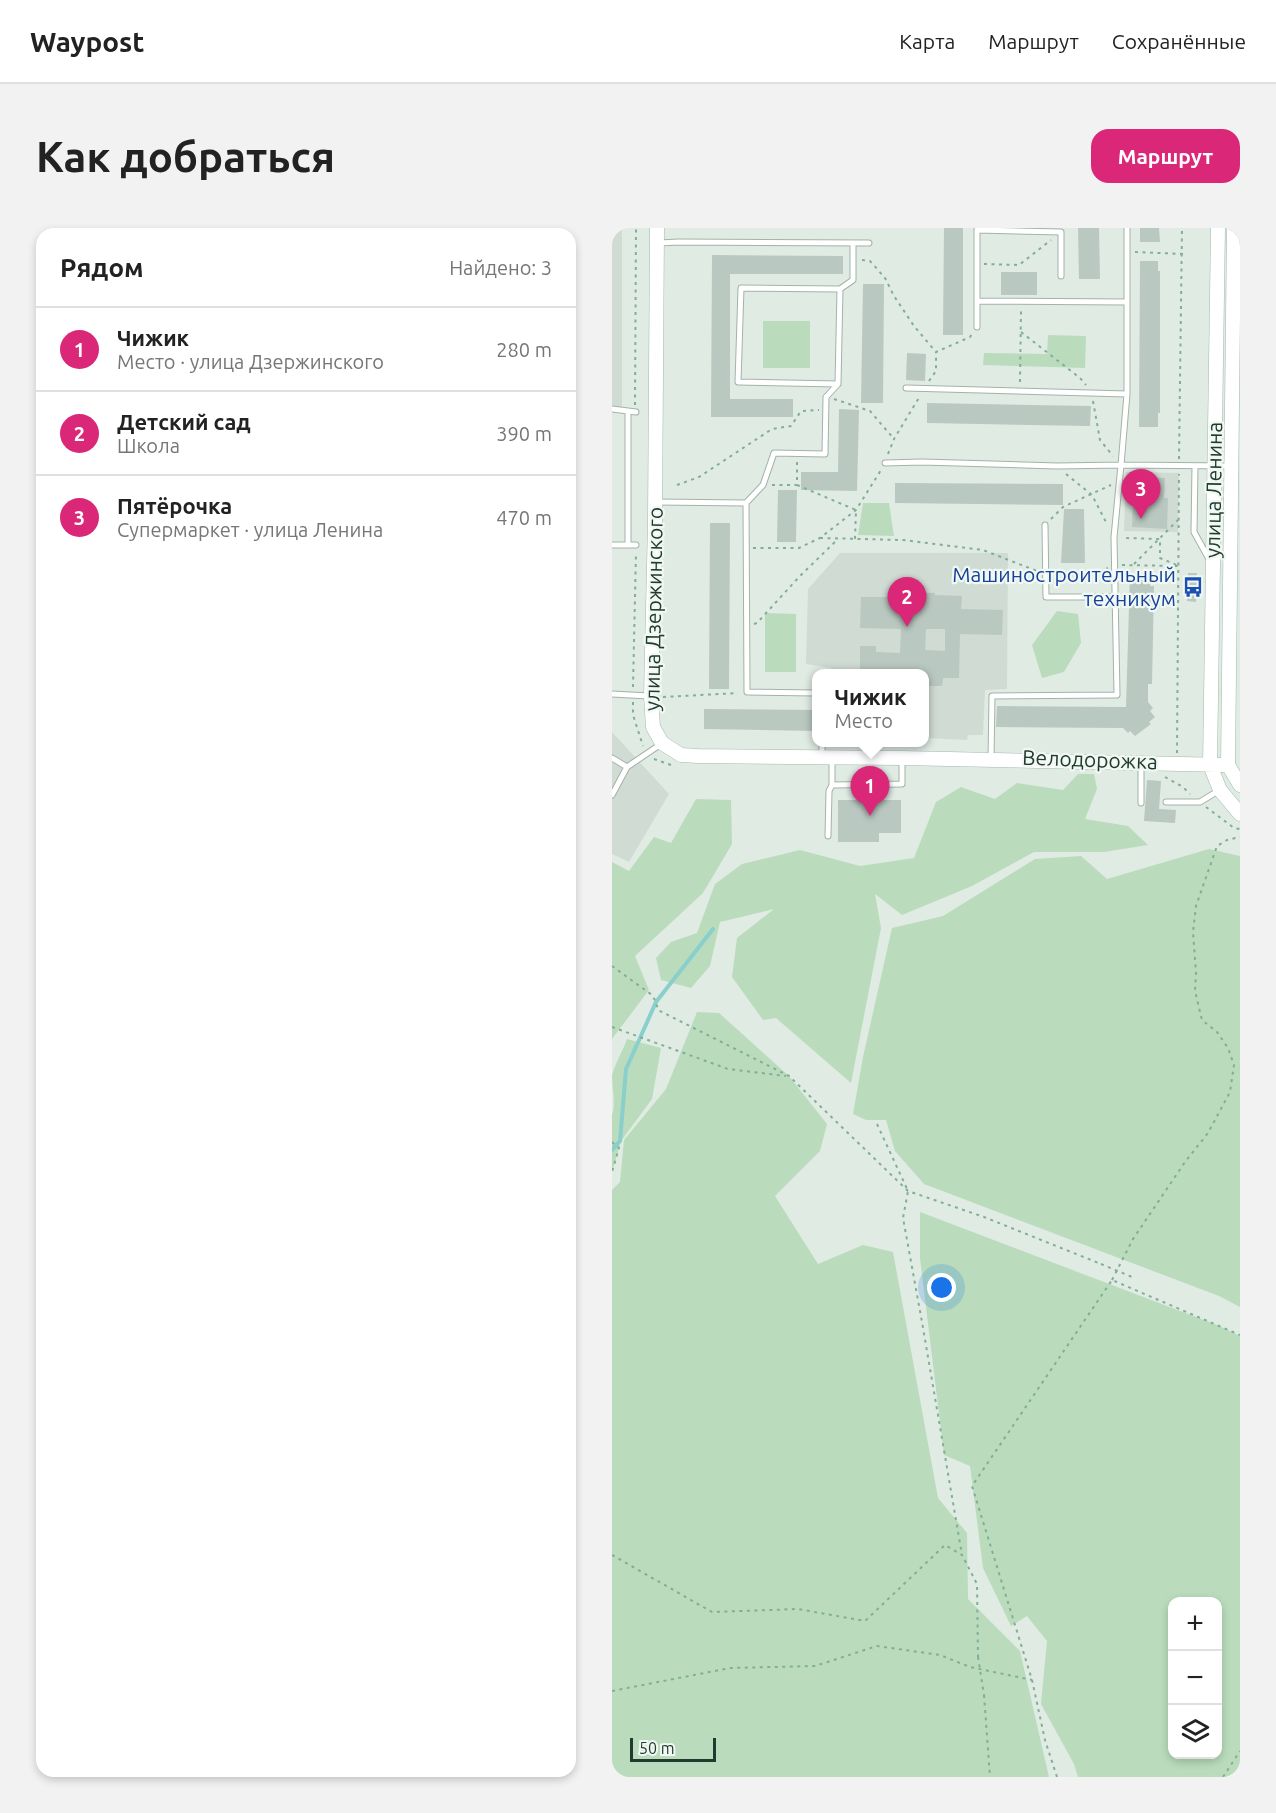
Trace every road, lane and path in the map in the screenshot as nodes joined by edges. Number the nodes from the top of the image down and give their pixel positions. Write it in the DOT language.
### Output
graph roads {
  1 [pos="657,228"];
  2 [pos="1126,228"];
  3 [pos="1182,228"];
  4 [pos="1218,228"];
  5 [pos="1234,228"];
  6 [pos="1061,232"];
  7 [pos="657,243"];
  8 [pos="853,243"];
  9 [pos="869,243"];
  10 [pos="1237,251"];
  11 [pos="1127,252"];
  12 [pos="1183,254"];
  13 [pos="853,258"];
  14 [pos="978,264"];
  15 [pos="1061,276"];
  16 [pos="840,289"];
  17 [pos="977,301"];
  18 [pos="1022,301"];
  19 [pos="1127,302"];
  20 [pos="1236,313"];
  21 [pos="977,327"];
  22 [pos="936,352"];
  23 [pos="1236,373"];
  24 [pos="838,384"];
  25 [pos="906,388"];
  26 [pos="924,389"];
  27 [pos="1020,391"];
  28 [pos="1127,394"];
  29 [pos="826,397"];
  30 [pos="612,409"];
  31 [pos="826,410"];
  32 [pos="628,411"];
  33 [pos="636,412"];
  34 [pos="894,439"];
  35 [pos="797,454"];
  36 [pos="885,463"];
  37 [pos="1121,465"];
  38 [pos="1179,465"];
  39 [pos="1057,466"];
  40 [pos="1195,466"];
  41 [pos="1215,466"];
  42 [pos="1231,466"];
  43 [pos="1120,479"];
  44 [pos="678,485"];
  45 [pos="763,485"];
  46 [pos="797,485"];
  47 [pos="1235,487"];
  48 [pos="1092,495"];
  49 [pos="655,502"];
  50 [pos="747,504"];
  51 [pos="856,510"];
  52 [pos="1178,520"];
  53 [pos="1045,525"];
  54 [pos="820,538"];
  55 [pos="838,539"];
  56 [pos="855,539"];
  57 [pos="612,545"];
  58 [pos="628,545"];
  59 [pos="636,545"];
  60 [pos="747,548"];
  61 [pos="1134,564"];
  62 [pos="1213,567"];
  63 [pos="1045,573"];
  64 [pos="1115,597"];
  65 [pos="747,626"];
  66 [pos="747,692"];
  67 [pos="812,693"];
  68 [pos="612,694"];
  69 [pos="651,696"];
  70 [pos="662,743"];
  71 [pos="824,747"];
  72 [pos="612,758"];
  73 [pos="827,758"];
  74 [pos="902,758"];
  75 [pos="991,760"];
  76 [pos="1177,763"];
  77 [pos="1210,765"];
  78 [pos="1228,765"];
  79 [pos="627,767"];
  80 [pos="1141,768"];
  81 [pos="832,784"];
  82 [pos="1240,785"];
  83 [pos="1220,790"];
  84 [pos="612,795"];
  85 [pos="1166,802"];
  86 [pos="1200,802"];
  87 [pos="1141,803"];
  88 [pos="1240,814"];
  89 [pos="1240,829"];
  90 [pos="828,836"];
  91 [pos="1240,837"];
  92 [pos="612,966"];
  93 [pos="612,1027"];
  94 [pos="789,1076"];
  95 [pos="877,1124"];
  96 [pos="612,1142"];
  97 [pos="612,1172"];
  98 [pos="908,1191"];
  99 [pos="1116,1270"];
  100 [pos="1132,1277"];
  101 [pos="1112,1280"];
  102 [pos="1240,1335"];
  103 [pos="612,1555"];
  104 [pos="962,1555"];
  105 [pos="1032,1680"];
  106 [pos="612,1690"];
  107 [pos="1240,1751"];
  108 [pos="990,1777"];
  109 [pos="1057,1777"];
  110 [pos="1223,1777"];
  1 -- 7 [label="main road, улица Дзержинского"];
  2 -- 11 [label="lane"];
  3 -- 12 [label="path"];
  4 -- 41 [label="main road, улица Ленина"];
  5 -- 10 [label="main road, улица Ленина"];
  6 -- 14 [label="path"];
  6 -- 14 [label="lane"];
  6 -- 15 [label="lane"];
  7 -- 8 [label="lane"];
  7 -- 49 [label="main road, улица Дзержинского"];
  8 -- 9 [label="lane"];
  8 -- 13 [label="lane"];
  10 -- 20 [label="main road, улица Ленина"];
  11 -- 12 [label="path"];
  11 -- 19 [label="lane"];
  12 -- 38 [label="path"];
  13 -- 16 [label="lane"];
  13 -- 22 [label="path"];
  14 -- 17 [label="lane"];
  16 -- 24 [label="lane"];
  16 -- 24 [label="lane"];
  17 -- 18 [label="lane"];
  17 -- 21 [label="lane"];
  18 -- 19 [label="lane"];
  18 -- 27 [label="path"];
  19 -- 28 [label="lane"];
  20 -- 23 [label="main road, улица Ленина"];
  21 -- 22 [label="path"];
  22 -- 26 [label="path"];
  23 -- 42 [label="main road, улица Ленина"];
  24 -- 29 [label="lane"];
  25 -- 26 [label="lane"];
  26 -- 27 [label="lane"];
  26 -- 34 [label="path"];
  27 -- 28 [label="lane"];
  28 -- 37 [label="lane"];
  29 -- 31 [label="lane"];
  29 -- 34 [label="path"];
  30 -- 32 [label="lane"];
  31 -- 35 [label="lane"];
  31 -- 44 [label="path"];
  32 -- 33 [label="lane"];
  32 -- 58 [label="lane"];
  34 -- 36 [label="path"];
  35 -- 45 [label="lane"];
  35 -- 46 [label="path"];
  36 -- 39 [label="lane"];
  36 -- 51 [label="path"];
  37 -- 38 [label="lane"];
  37 -- 39 [label="lane"];
  37 -- 43 [label="lane"];
  38 -- 40 [label="lane"];
  38 -- 52 [label="path"];
  39 -- 48 [label="path"];
  40 -- 41 [label="lane"];
  40 -- 62 [label="lane"];
  41 -- 42 [label="lane"];
  41 -- 62 [label="main road, улица Ленина"];
  42 -- 47 [label="main road, улица Ленина"];
  43 -- 48 [label="path"];
  43 -- 64 [label="lane"];
  45 -- 46 [label="path"];
  45 -- 50 [label="lane"];
  46 -- 51 [label="path"];
  47 -- 78 [label="main road, улица Ленина"];
  48 -- 53 [label="path"];
  49 -- 50 [label="lane"];
  49 -- 69 [label="main road, улица Дзержинского"];
  50 -- 60 [label="lane"];
  51 -- 54 [label="path"];
  51 -- 56 [label="path"];
  52 -- 61 [label="path"];
  52 -- 76 [label="path"];
  53 -- 63 [label="lane"];
  54 -- 55 [label="path"];
  54 -- 60 [label="path"];
  55 -- 56 [label="path"];
  55 -- 65 [label="path"];
  56 -- 63 [label="path"];
  57 -- 58 [label="lane"];
  58 -- 59 [label="lane"];
  60 -- 65 [label="lane"];
  62 -- 77 [label="main road, улица Ленина"];
  63 -- 64 [label="lane"];
  64 -- 75 [label="lane"];
  65 -- 66 [label="lane"];
  66 -- 67 [label="lane"];
  66 -- 69 [label="path"];
  68 -- 69 [label="lane"];
  69 -- 70 [label="main road, улица Дзержинского"];
  70 -- 73 [label="main road"];
  70 -- 79 [label="lane"];
  71 -- 73 [label="lane"];
  72 -- 79 [label="lane"];
  73 -- 74 [label="main road"];
  73 -- 81 [label="lane"];
  74 -- 75 [label="main road"];
  74 -- 81 [label="lane"];
  75 -- 80 [label="main road"];
  76 -- 77 [label="main road"];
  76 -- 80 [label="main road"];
  77 -- 78 [label="main road"];
  77 -- 83 [label="main road, улица Ленина"];
  78 -- 82 [label="main road"];
  79 -- 84 [label="lane"];
  80 -- 86 [label="path, Велодорожка"];
  80 -- 87 [label="lane"];
  81 -- 90 [label="lane"];
  83 -- 86 [label="lane"];
  83 -- 88 [label="main road, улица Ленина"];
  85 -- 86 [label="lane"];
  86 -- 89 [label="path, Велодорожка"];
  91 -- 99 [label="path"];
  92 -- 94 [label="path"];
  93 -- 94 [label="path"];
  94 -- 98 [label="path"];
  95 -- 98 [label="path"];
  96 -- 97 [label="path"];
  98 -- 99 [label="path, bridge"];
  98 -- 104 [label="path"];
  99 -- 100 [label="path, bridge"];
  99 -- 101 [label="path"];
  101 -- 102 [label="path"];
  101 -- 105 [label="path"];
  103 -- 104 [label="path"];
  104 -- 108 [label="path, bridge"];
  105 -- 106 [label="path"];
  105 -- 109 [label="path"];
  107 -- 110 [label="path"];
}
